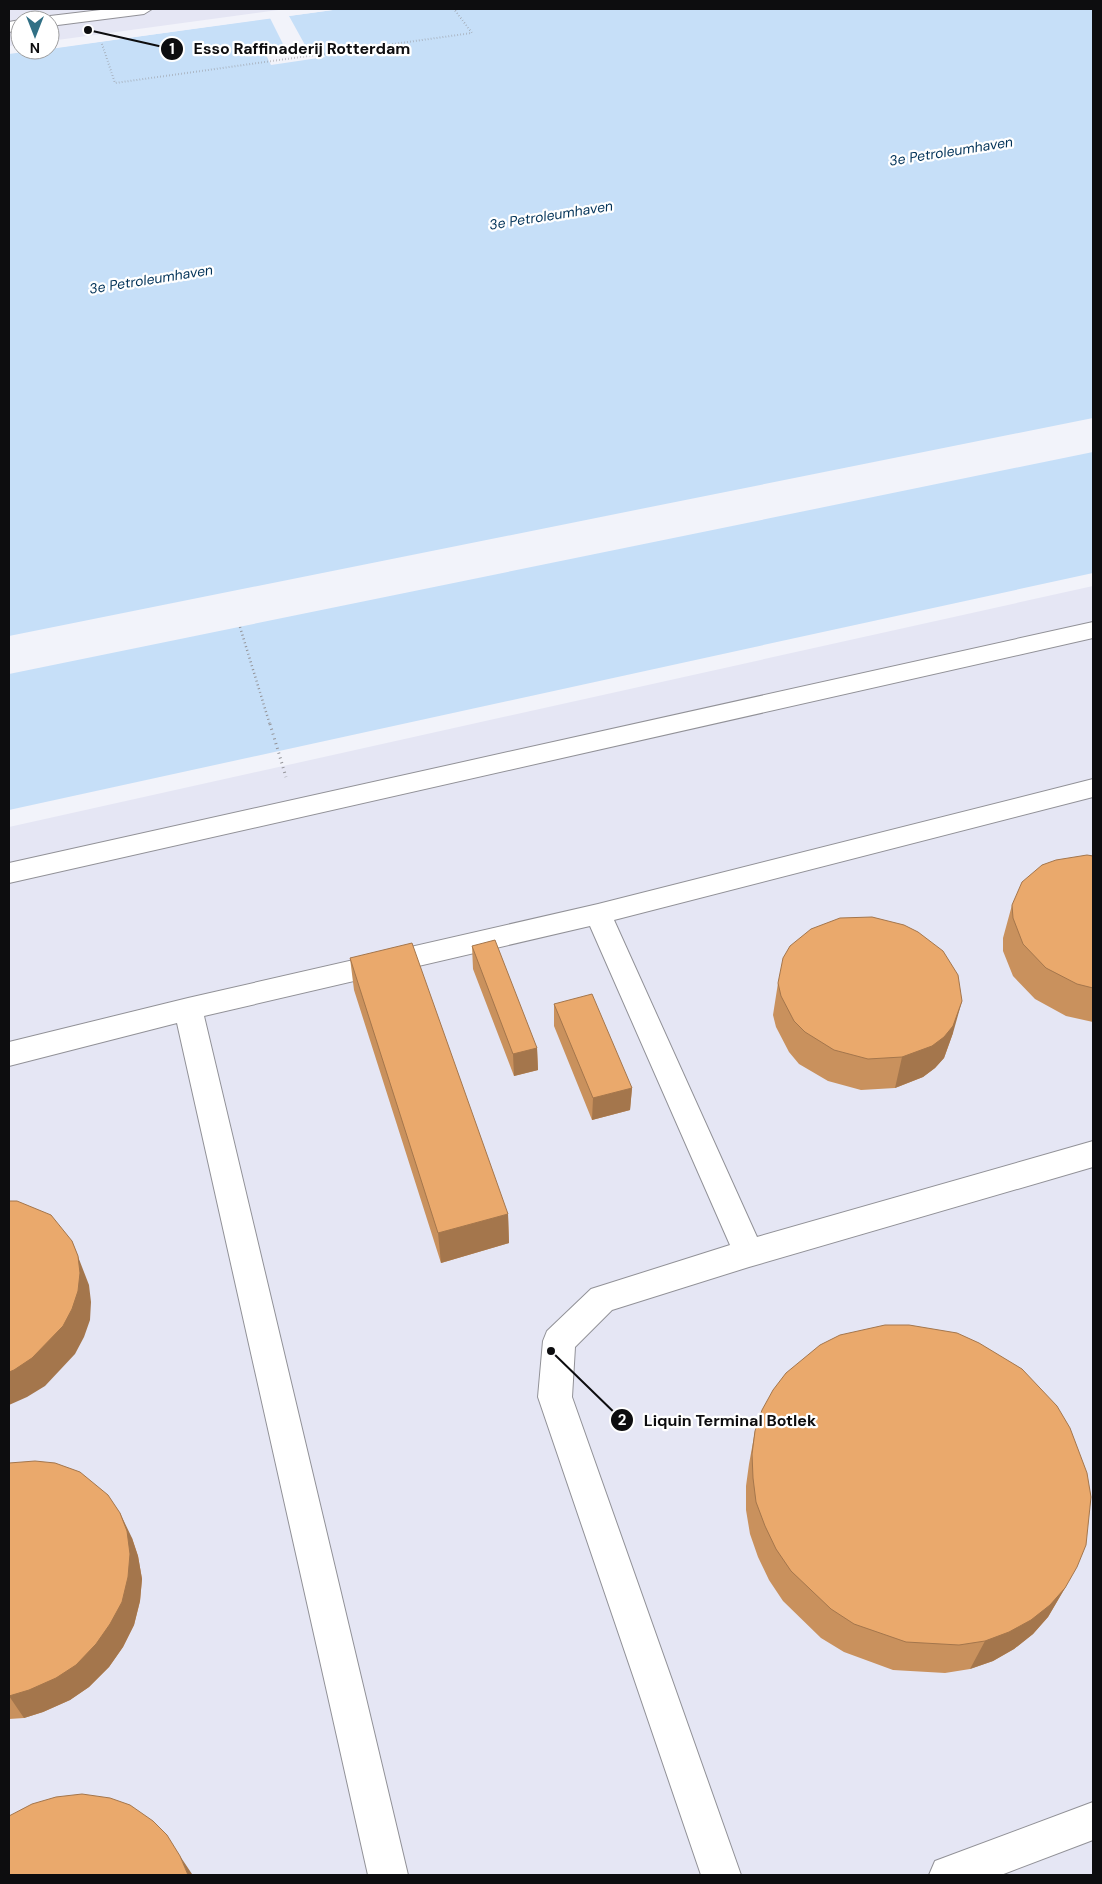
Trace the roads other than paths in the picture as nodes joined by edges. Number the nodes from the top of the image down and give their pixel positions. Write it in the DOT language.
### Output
graph roads {
  1 [pos="144,9"];
  2 [pos="60,20"];
  3 [pos="1093,630"];
  4 [pos="1093,788"];
  5 [pos="9,873"];
  6 [pos="598,914"];
  7 [pos="188,1009"];
  8 [pos="9,1054"];
  9 [pos="1093,1154"];
  10 [pos="748,1254"];
  11 [pos="1093,1821"];
  12 [pos="388,1875"];
  13 [pos="721,1875"];
  14 [pos="949,1875"];
  1 -- 2 [label="lane"];
  3 -- 5 [label="lane"];
  4 -- 6 [label="lane"];
  6 -- 7 [label="lane"];
  6 -- 10 [label="lane"];
  7 -- 8 [label="lane"];
  7 -- 12 [label="lane"];
  9 -- 10 [label="lane"];
  10 -- 13 [label="lane"];
  11 -- 14 [label="lane"];
}
